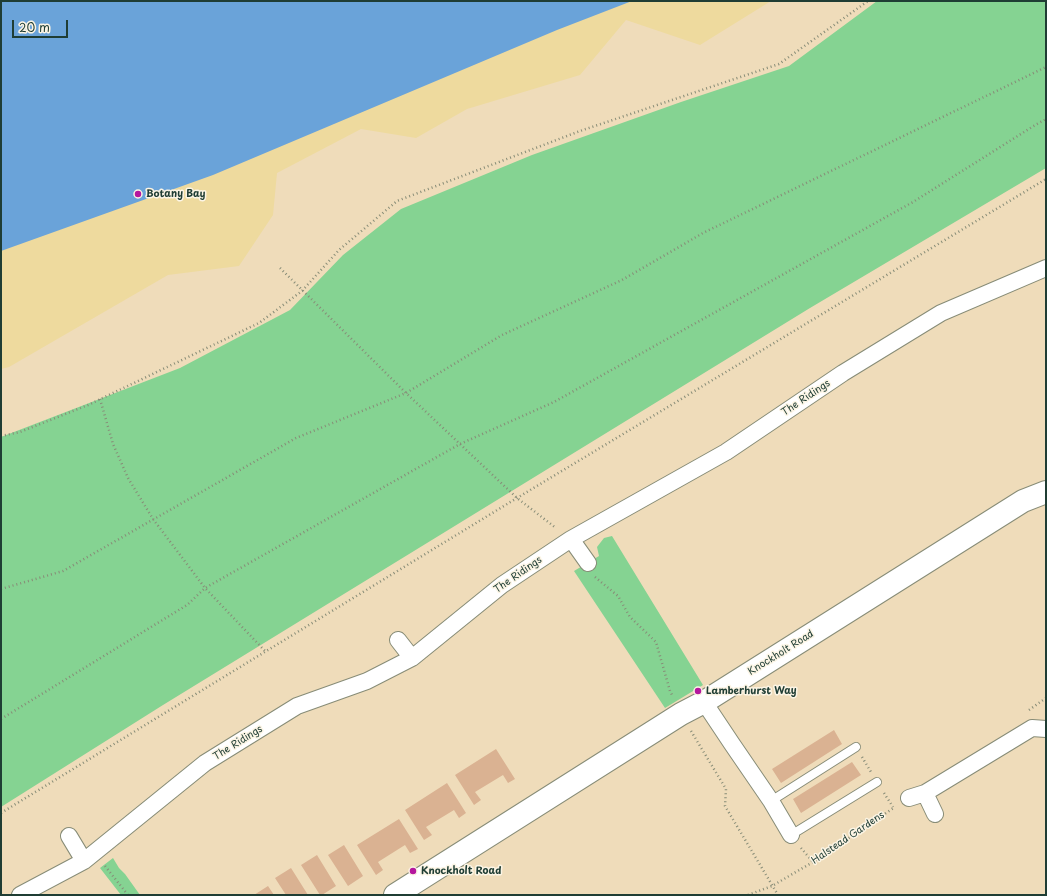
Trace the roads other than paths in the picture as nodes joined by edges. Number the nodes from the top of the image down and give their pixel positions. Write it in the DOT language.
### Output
graph roads {
  1 [pos="1046,268"];
  2 [pos="1046,492"];
  3 [pos="570,539"];
  4 [pos="588,563"];
  5 [pos="398,640"];
  6 [pos="412,658"];
  7 [pos="704,702"];
  8 [pos="1046,729"];
  9 [pos="856,746"];
  10 [pos="877,782"];
  11 [pos="925,793"];
  12 [pos="909,798"];
  13 [pos="771,801"];
  14 [pos="935,814"];
  15 [pos="791,835"];
  16 [pos="69,836"];
  17 [pos="89,856"];
  18 [pos="20,895"];
  19 [pos="396,895"];
  1 -- 3 [label="street, The Ridings"];
  2 -- 7 [label="street, Knockholt Road"];
  3 -- 4 [label="street"];
  3 -- 6 [label="street, The Ridings"];
  5 -- 6 [label="street"];
  6 -- 17 [label="street, The Ridings"];
  7 -- 13 [label="street"];
  7 -- 19 [label="street, Knockholt Road"];
  8 -- 11 [label="street"];
  9 -- 13 [label="lane"];
  10 -- 15 [label="lane"];
  11 -- 12 [label="street"];
  11 -- 14 [label="street"];
  13 -- 15 [label="street"];
  16 -- 17 [label="street"];
  17 -- 18 [label="street, The Ridings"];
}
